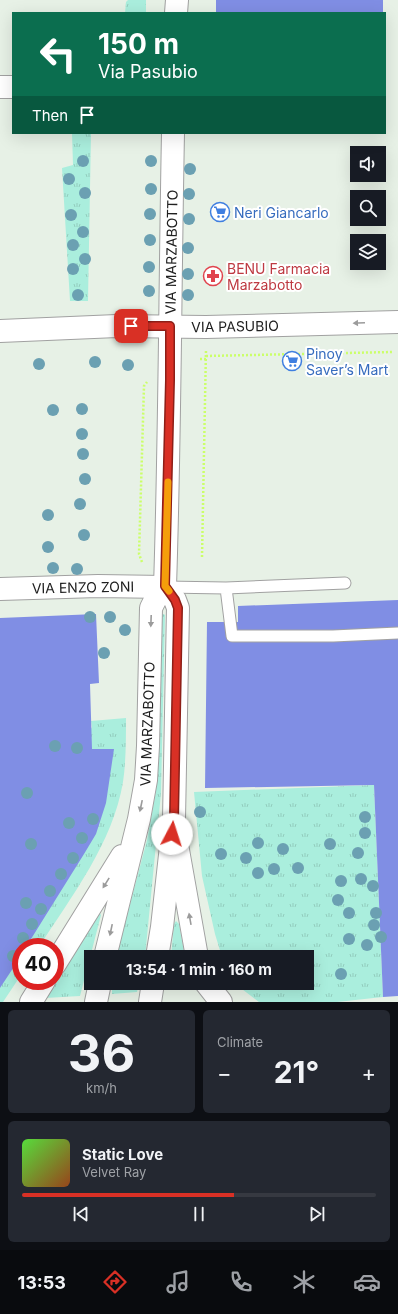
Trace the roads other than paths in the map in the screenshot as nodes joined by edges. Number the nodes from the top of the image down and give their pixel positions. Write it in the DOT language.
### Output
graph roads {
  1 [pos="177,0"];
  2 [pos="176,12"];
  3 [pos="0,87"];
  4 [pos="12,87"];
  5 [pos="173,134"];
  6 [pos="398,322"];
  7 [pos="170,326"];
  8 [pos="0,330"];
  9 [pos="345,583"];
  10 [pos="165,586"];
  11 [pos="226,588"];
  12 [pos="0,589"];
  13 [pos="398,633"];
  14 [pos="174,819"];
  15 [pos="133,838"];
  16 [pos="64,949"];
  17 [pos="107,950"];
  18 [pos="158,950"];
  19 [pos="196,950"];
  20 [pos="38,990"];
  21 [pos="99,990"];
  22 [pos="152,990"];
  23 [pos="212,990"];
  24 [pos="31,1002"];
  25 [pos="96,1002"];
  26 [pos="150,1002"];
  27 [pos="221,1002"];
  1 -- 2 [label="street"];
  3 -- 4 [label="street"];
  5 -- 7 [label="street, VIA MARZABOTTO"];
  6 -- 7 [label="street, VIA PASUBIO, one-way"];
  7 -- 8 [label="street, VIA PASUBIO"];
  7 -- 10 [label="street, VIA MARZABOTTO"];
  9 -- 11 [label="lane"];
  10 -- 11 [label="lane"];
  10 -- 12 [label="street, VIA ENZO ZONI"];
  10 -- 14 [label="street, VIA MARZABOTTO"];
  10 -- 15 [label="street, VIA MARZABOTTO, one-way"];
  11 -- 13 [label="lane"];
  14 -- 18 [label="street, VIA MARZABOTTO"];
  19 -- 14 [label="street, one-way"];
  15 -- 16 [label="street, one-way"];
  15 -- 17 [label="street, VIA MARZABOTTO, one-way"];
  20 -- 24 [label="street"];
  21 -- 25 [label="street"];
  22 -- 26 [label="street"];
  23 -- 27 [label="street"];
}
